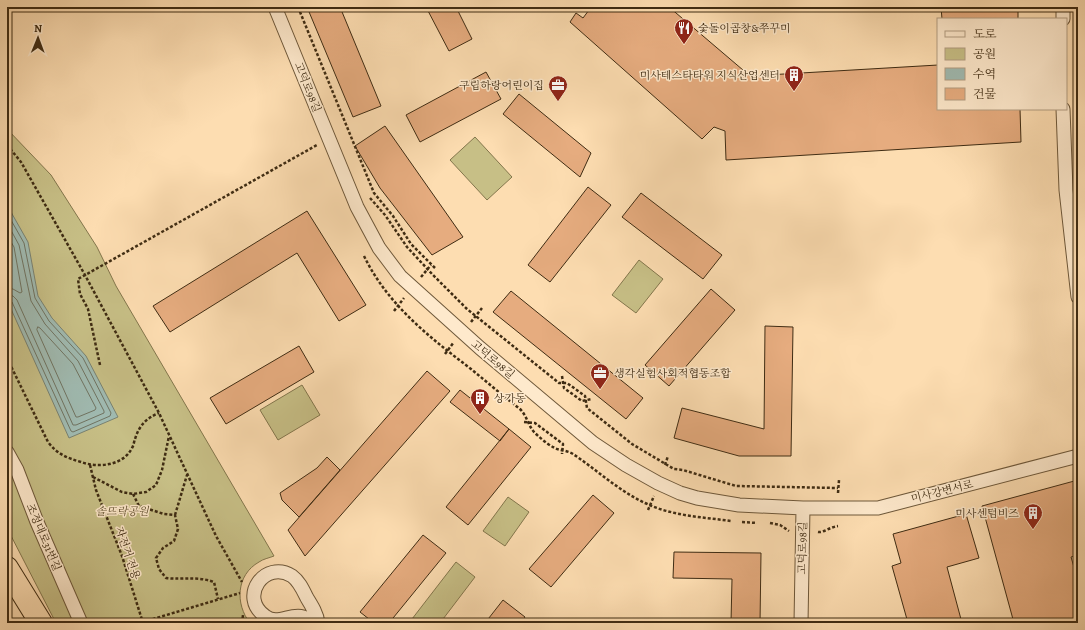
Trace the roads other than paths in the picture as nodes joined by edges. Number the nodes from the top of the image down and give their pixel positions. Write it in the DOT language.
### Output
graph roads {
  1 [pos="275,7"];
  2 [pos="1063,7"];
  3 [pos="1063,18"];
  4 [pos="1063,110"];
  5 [pos="1078,297"];
  6 [pos="7,452"];
  7 [pos="1078,456"];
  8 [pos="803,508"];
  9 [pos="7,568"];
  10 [pos="7,576"];
  11 [pos="25,623"];
  12 [pos="41,623"];
  13 [pos="81,623"];
  14 [pos="313,623"];
  15 [pos="318,623"];
  16 [pos="801,623"];
  1 -- 8 [label="street, 고덕로98길"];
  2 -- 3 [label="street"];
  4 -- 5 [label="street"];
  6 -- 13 [label="street, 조정대로31번길"];
  7 -- 8 [label="street, 미사강변서로"];
  8 -- 16 [label="street, 고덕로98길"];
  9 -- 12 [label="highway"];
  10 -- 11 [label="highway"];
  14 -- 15 [label="street"];
}
